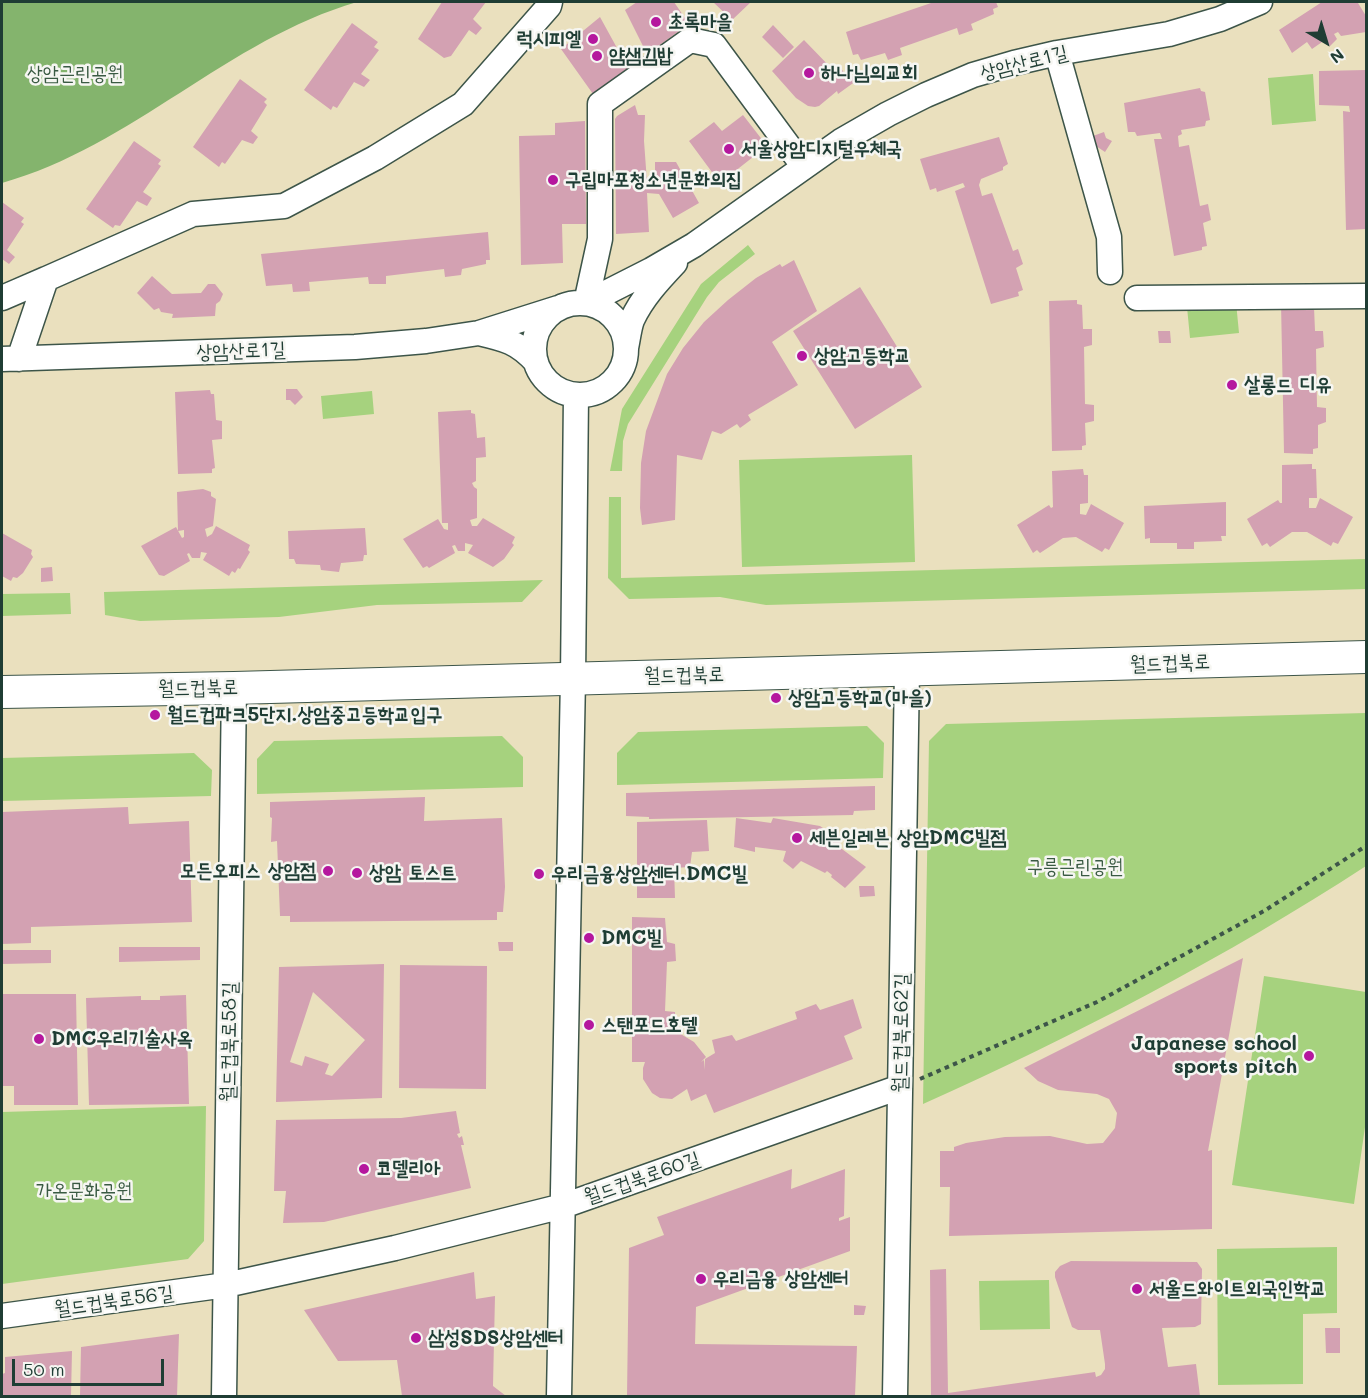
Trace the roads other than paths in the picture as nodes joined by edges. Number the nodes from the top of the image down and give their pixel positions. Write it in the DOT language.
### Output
graph roads {
  1 [pos="550,2"];
  2 [pos="1260,2"];
  3 [pos="1057,53"];
  4 [pos="804,167"];
  5 [pos="694,244"];
  6 [pos="1110,272"];
  7 [pos="46,279"];
  8 [pos="1366,296"];
  9 [pos="2,298"];
  10 [pos="1137,298"];
  11 [pos="586,303"];
  12 [pos="558,308"];
  13 [pos="479,333"];
  14 [pos="626,348"];
  15 [pos="10,359"];
  16 [pos="536,362"];
  17 [pos="576,395"];
  18 [pos="1366,657"];
  19 [pos="907,670"];
  20 [pos="573,678"];
  21 [pos="234,688"];
  22 [pos="2,692"];
  23 [pos="900,1087"];
  24 [pos="562,1206"];
  25 [pos="226,1286"];
  26 [pos="2,1316"];
  27 [pos="224,1396"];
  28 [pos="559,1396"];
  29 [pos="895,1396"];
  1 -- 7 [label="street"];
  2 -- 3 [label="street, 상암산로1길"];
  3 -- 4 [label="street, 상암산로1길"];
  3 -- 6 [label="street"];
  4 -- 5 [label="street, 상암산로1길"];
  4 -- 11 [label="street"];
  5 -- 11 [label="street"];
  5 -- 14 [label="street"];
  7 -- 9 [label="street"];
  7 -- 15 [label="street"];
  8 -- 10 [label="street"];
  11 -- 12 [label="street"];
  11 -- 14 [label="street"];
  12 -- 13 [label="street"];
  12 -- 16 [label="street"];
  13 -- 15 [label="street, 상암산로1길"];
  13 -- 16 [label="street"];
  14 -- 17 [label="street"];
  16 -- 17 [label="street"];
  17 -- 20 [label="street"];
  18 -- 19 [label="main road, 월드컵북로"];
  19 -- 20 [label="main road, 월드컵북로"];
  19 -- 23 [label="street, 월드컵북로62길"];
  20 -- 21 [label="main road, 월드컵북로"];
  20 -- 24 [label="street"];
  21 -- 22 [label="main road, 월드컵북로"];
  21 -- 25 [label="street, 월드컵북로58길"];
  23 -- 24 [label="street, 월드컵북로60길"];
  23 -- 29 [label="street, 월드컵북로62길"];
  24 -- 25 [label="street, 월드컵북로56길"];
  24 -- 28 [label="street, 월드컵북로60길"];
  25 -- 26 [label="street, 월드컵북로56길"];
  25 -- 27 [label="street, 월드컵북로58길"];
}
